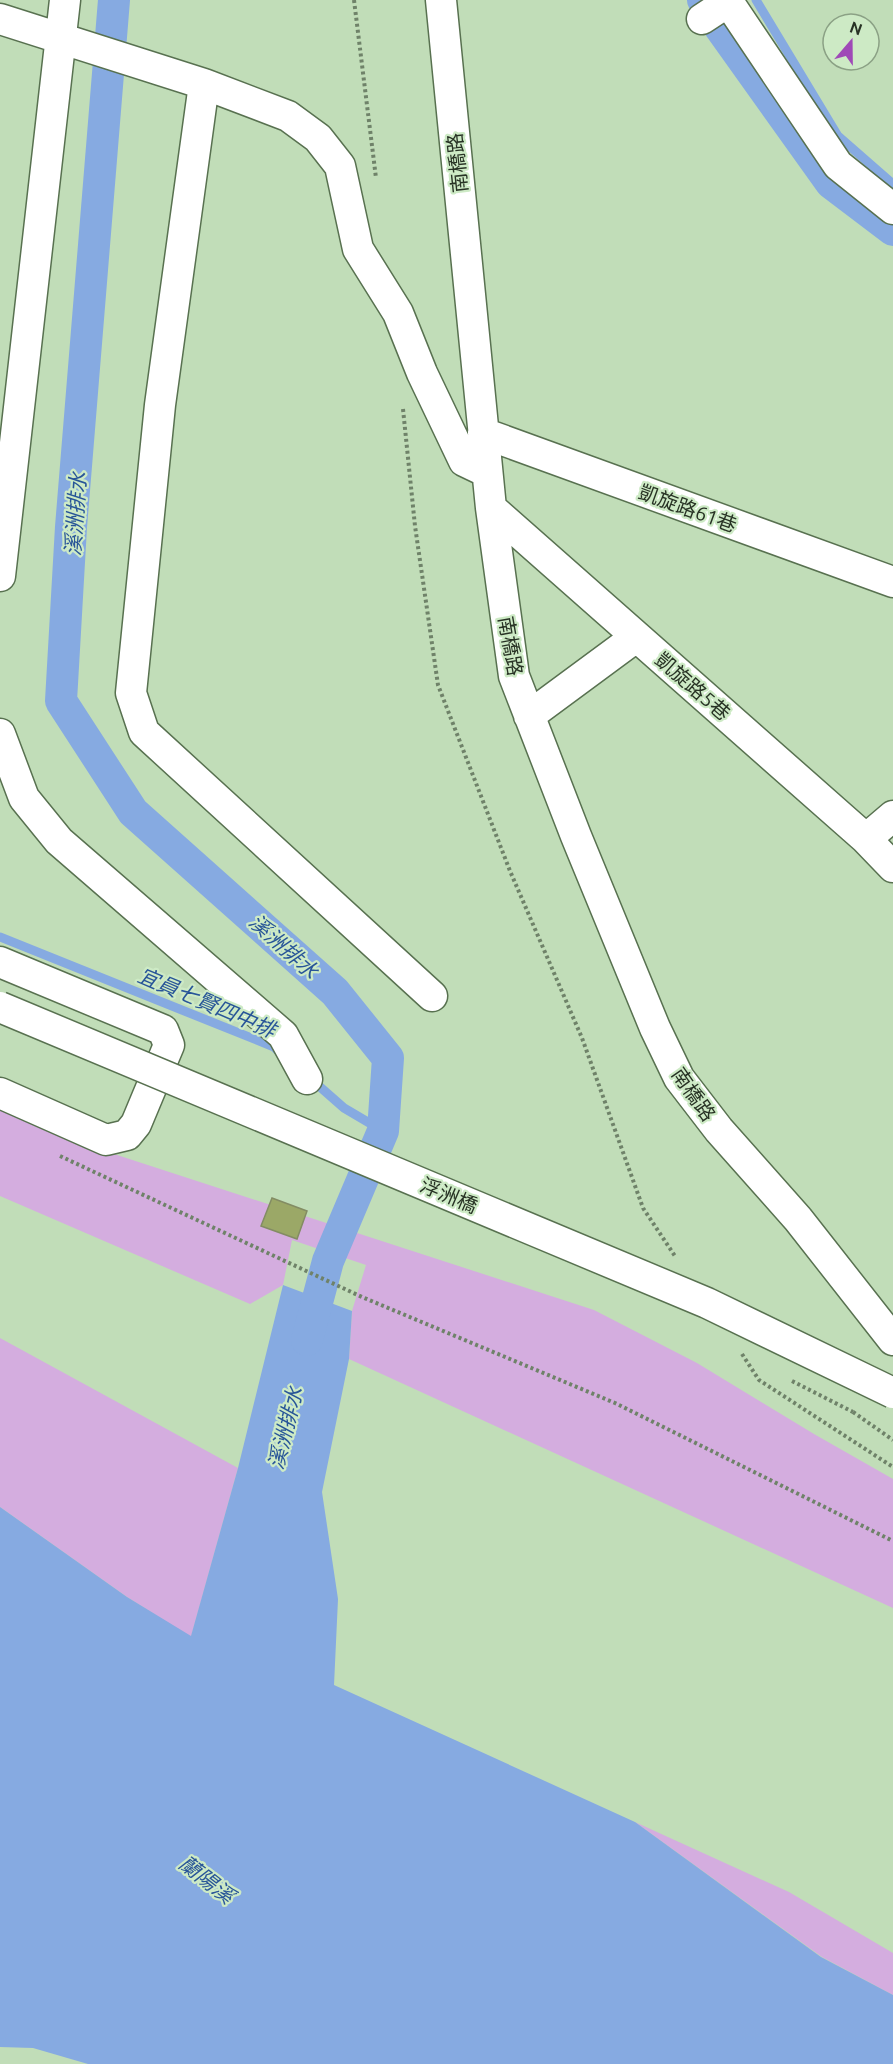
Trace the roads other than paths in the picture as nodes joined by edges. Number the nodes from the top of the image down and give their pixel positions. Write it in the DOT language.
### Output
graph roads {
  1 [pos="65,0"];
  2 [pos="441,0"];
  3 [pos="728,1"];
  4 [pos="0,19"];
  5 [pos="702,19"];
  6 [pos="61,39"];
  7 [pos="204,84"];
  8 [pos="893,209"];
  9 [pos="483,433"];
  10 [pos="487,472"];
  11 [pos="491,507"];
  12 [pos="0,576"];
  13 [pos="893,582"];
  14 [pos="636,637"];
  15 [pos="529,716"];
  16 [pos="0,734"];
  17 [pos="893,816"];
  18 [pos="866,839"];
  19 [pos="893,867"];
  20 [pos="0,962"];
  21 [pos="432,996"];
  22 [pos="0,1007"];
  23 [pos="307,1078"];
  24 [pos="0,1093"];
  25 [pos="798,1220"];
  26 [pos="893,1311"];
  27 [pos="893,1340"];
  28 [pos="893,1393"];
  1 -- 6 [label="street"];
  2 -- 9 [label="street, 南橋路"];
  3 -- 5 [label="street"];
  3 -- 8 [label="street"];
  4 -- 6 [label="street"];
  6 -- 7 [label="street"];
  6 -- 12 [label="street"];
  7 -- 10 [label="street"];
  7 -- 21 [label="street"];
  9 -- 10 [label="street, 南橋路"];
  9 -- 13 [label="street, 凱旋路61巷"];
  10 -- 11 [label="street, 南橋路"];
  11 -- 14 [label="street, 凱旋路5巷"];
  11 -- 15 [label="street, 南橋路"];
  14 -- 15 [label="street"];
  14 -- 18 [label="street, 凱旋路5巷"];
  15 -- 25 [label="street, 南橋路"];
  16 -- 23 [label="street"];
  17 -- 18 [label="street"];
  18 -- 19 [label="street, 凱旋路5巷"];
  20 -- 24 [label="street"];
  22 -- 28 [label="street, 浮洲橋, bridge"];
  25 -- 26 [label="street, 南橋路"];
  25 -- 27 [label="street, 南橋路"];
}
